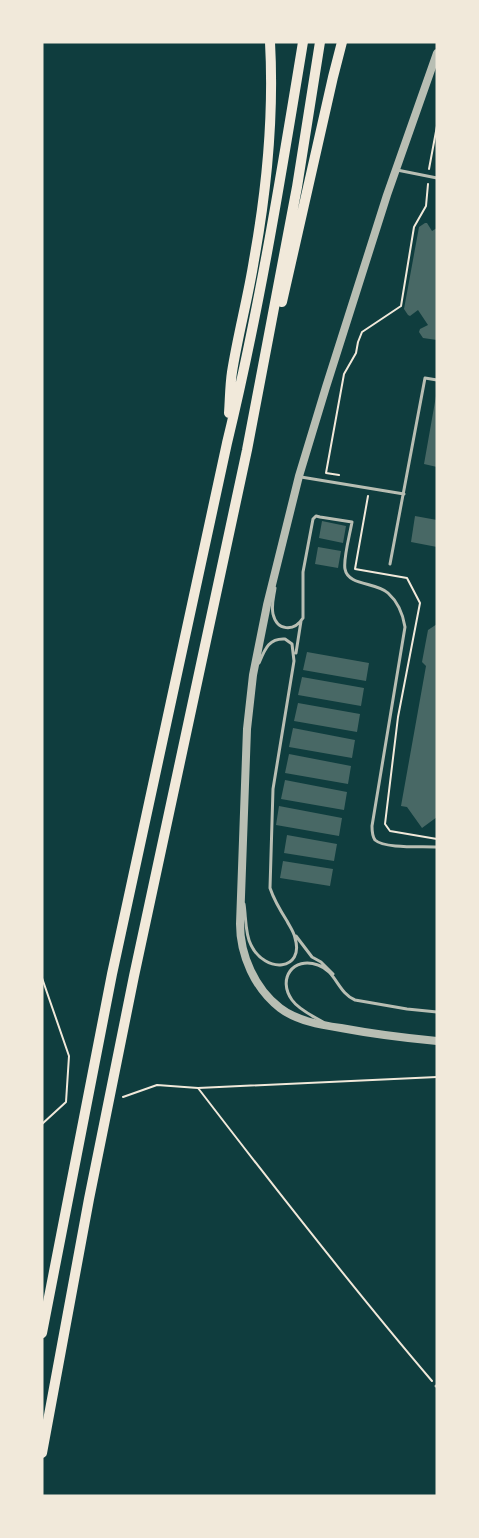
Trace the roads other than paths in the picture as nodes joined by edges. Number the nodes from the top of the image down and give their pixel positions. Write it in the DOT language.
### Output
graph roads {
  1 [pos="270,42"];
  2 [pos="303,42"];
  3 [pos="320,42"];
  4 [pos="342,42"];
  5 [pos="437,53"];
  6 [pos="437,64"];
  7 [pos="431,72"];
  8 [pos="396,170"];
  9 [pos="437,178"];
  10 [pos="437,380"];
  11 [pos="258,394"];
  12 [pos="227,443"];
  13 [pos="299,476"];
  14 [pos="404,494"];
  15 [pos="277,562"];
  16 [pos="390,564"];
  17 [pos="301,620"];
  18 [pos="294,661"];
  19 [pos="252,675"];
  20 [pos="437,848"];
  21 [pos="242,887"];
  22 [pos="293,932"];
  23 [pos="335,978"];
  24 [pos="437,1012"];
  25 [pos="329,1026"];
  26 [pos="437,1041"];
  27 [pos="42,1333"];
  28 [pos="42,1453"];
  1 -- 12 [label="highway"];
  2 -- 12 [label="highway"];
  3 -- 11 [label="highway"];
  4 -- 11 [label="highway"];
  5 -- 7 [label="street"];
  6 -- 7 [label="lane"];
  7 -- 8 [label="street"];
  8 -- 9 [label="lane"];
  8 -- 13 [label="street"];
  10 -- 14 [label="lane"];
  11 -- 28 [label="highway"];
  12 -- 27 [label="highway"];
  13 -- 14 [label="lane"];
  13 -- 15 [label="street"];
  14 -- 16 [label="lane"];
  15 -- 17 [label="lane"];
  15 -- 19 [label="street"];
  17 -- 18 [label="lane"];
  17 -- 20 [label="lane"];
  18 -- 19 [label="lane"];
  18 -- 22 [label="lane"];
  19 -- 21 [label="street"];
  21 -- 22 [label="lane"];
  21 -- 25 [label="street"];
  22 -- 23 [label="lane"];
  23 -- 24 [label="lane"];
  23 -- 25 [label="lane"];
  25 -- 26 [label="street"];
}
